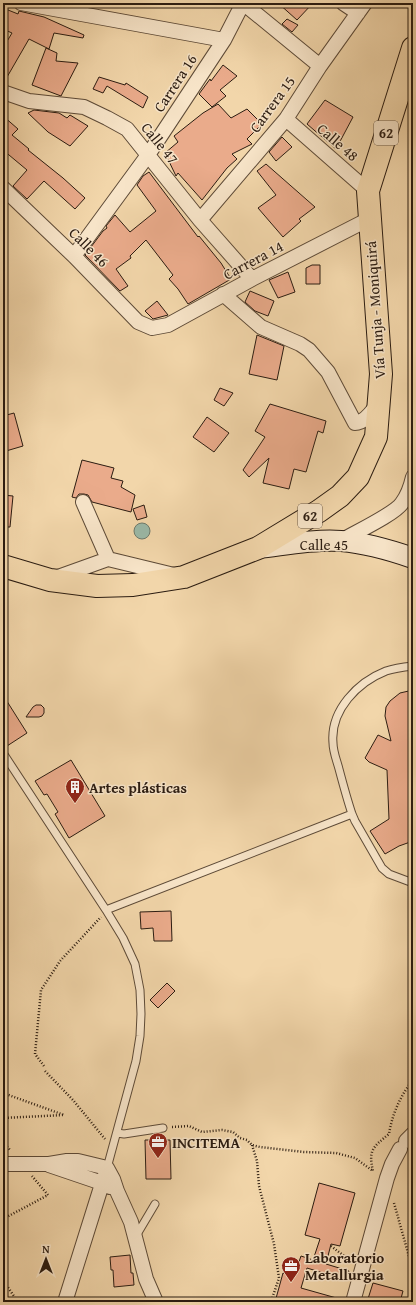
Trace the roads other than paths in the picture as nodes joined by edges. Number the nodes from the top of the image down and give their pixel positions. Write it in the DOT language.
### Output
graph roads {
  1 [pos="21,3"];
  2 [pos="243,3"];
  3 [pos="343,3"];
  4 [pos="362,8"];
  5 [pos="224,40"];
  6 [pos="413,48"];
  7 [pos="320,66"];
  8 [pos="3,92"];
  9 [pos="286,119"];
  10 [pos="148,155"];
  11 [pos="3,188"];
  12 [pos="368,191"];
  13 [pos="369,219"];
  14 [pos="200,220"];
  15 [pos="74,256"];
  16 [pos="252,279"];
  17 [pos="224,294"];
  18 [pos="152,328"];
  19 [pos="379,403"];
  20 [pos="413,477"];
  21 [pos="84,502"];
  22 [pos="341,541"];
  23 [pos="258,548"];
  24 [pos="413,558"];
  25 [pos="108,559"];
  26 [pos="3,566"];
  27 [pos="184,577"];
  28 [pos="50,580"];
  29 [pos="413,666"];
  30 [pos="3,753"];
  31 [pos="352,814"];
  32 [pos="413,883"];
  33 [pos="106,910"];
  34 [pos="163,1128"];
  35 [pos="116,1133"];
  36 [pos="406,1141"];
  37 [pos="8,1159"];
  38 [pos="49,1164"];
  39 [pos="107,1168"];
  40 [pos="102,1183"];
  41 [pos="117,1191"];
  42 [pos="156,1204"];
  43 [pos="136,1237"];
  44 [pos="65,1302"];
  45 [pos="156,1302"];
  46 [pos="353,1302"];
  1 -- 5 [label="street"];
  2 -- 5 [label="street, Carrera 16"];
  2 -- 7 [label="street"];
  3 -- 4 [label="street"];
  4 -- 7 [label="street, Carrera 15"];
  5 -- 10 [label="street, Carrera 16"];
  6 -- 12 [label="main road, Vía Tunja - Moniquirá / 62"];
  7 -- 9 [label="street, Carrera 15"];
  8 -- 10 [label="street, Calle 47"];
  9 -- 12 [label="street, Calle 48"];
  9 -- 14 [label="street, Carrera 15"];
  10 -- 14 [label="street, Calle 47"];
  10 -- 15 [label="street, Carrera 16"];
  11 -- 15 [label="street, Calle 46"];
  12 -- 13 [label="main road, Vía Tunja - Moniquirá / 62"];
  13 -- 16 [label="street, Carrera 14"];
  13 -- 19 [label="main road, Vía Tunja - Moniquirá / 62"];
  14 -- 16 [label="street, Calle 47"];
  15 -- 18 [label="street, Calle 46"];
  16 -- 17 [label="street, Carrera 14"];
  17 -- 18 [label="street, Carrera 14"];
  17 -- 19 [label="street"];
  19 -- 23 [label="main road, Vía Tunja - Moniquirá / 62"];
  20 -- 22 [label="street"];
  21 -- 25 [label="street"];
  22 -- 23 [label="street, Calle 45"];
  22 -- 24 [label="street, Calle 45"];
  23 -- 27 [label="main road, Vía Tunja - Moniquirá / 62"];
  25 -- 27 [label="street"];
  25 -- 28 [label="street"];
  26 -- 28 [label="main road, Vía Tunja - Moniquirá / 62"];
  27 -- 28 [label="main road, Vía Tunja - Moniquirá / 62"];
  29 -- 31 [label="lane"];
  30 -- 33 [label="lane"];
  31 -- 32 [label="lane"];
  31 -- 33 [label="lane"];
  33 -- 35 [label="lane"];
  34 -- 35 [label="lane"];
  35 -- 39 [label="lane"];
  36 -- 46 [label="street"];
  37 -- 38 [label="street"];
  38 -- 39 [label="street"];
  38 -- 40 [label="street"];
  39 -- 40 [label="street"];
  39 -- 41 [label="street"];
  40 -- 41 [label="street"];
  40 -- 44 [label="street"];
  41 -- 43 [label="street"];
  42 -- 43 [label="lane"];
  43 -- 45 [label="street"];
}
